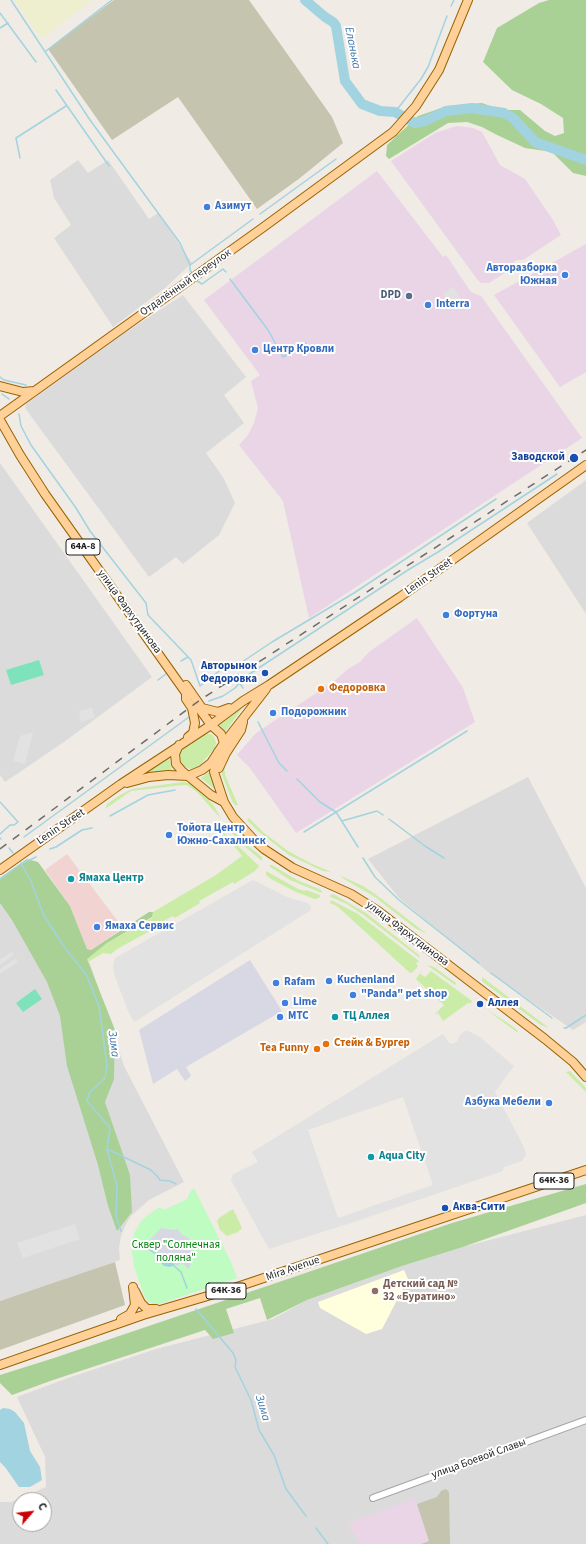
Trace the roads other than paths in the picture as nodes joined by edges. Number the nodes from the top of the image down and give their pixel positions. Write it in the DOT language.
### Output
graph roads {
  1 [pos="468,0"];
  2 [pos="0,386"];
  3 [pos="34,391"];
  4 [pos="0,416"];
  5 [pos="0,420"];
  6 [pos="586,465"];
  7 [pos="148,638"];
  8 [pos="269,685"];
  9 [pos="186,693"];
  10 [pos="243,701"];
  11 [pos="243,718"];
  12 [pos="211,725"];
  13 [pos="224,743"];
  14 [pos="179,745"];
  15 [pos="218,752"];
  16 [pos="188,776"];
  17 [pos="121,784"];
  18 [pos="224,802"];
  19 [pos="0,870"];
  20 [pos="586,1076"];
  21 [pos="586,1170"];
  22 [pos="133,1287"];
  23 [pos="182,1304"];
  24 [pos="143,1315"];
  25 [pos="94,1332"];
  26 [pos="0,1365"];
  27 [pos="586,1420"];
  28 [pos="373,1498"];
  1 -- 3 [label="main road, Отдалённый переулок"];
  2 -- 3 [label="main road"];
  3 -- 4 [label="main road, Отдалённый переулок"];
  5 -- 7 [label="main road, улица Фархутдинова / 64А-8"];
  6 -- 8 [label="main road, Lenin Street"];
  7 -- 9 [label="main road, улица Фархутдинова / 64А-8"];
  7 -- 10 [label="main road"];
  8 -- 10 [label="main road, Lenin Street"];
  8 -- 11 [label="main road, Lenin Street"];
  9 -- 12 [label="main road"];
  9 -- 14 [label="main road, улица Фархутдинова / 64А-8"];
  10 -- 12 [label="main road, Lenin Street"];
  11 -- 13 [label="main road, Lenin Street"];
  11 -- 18 [label="main road"];
  12 -- 13 [label="main road"];
  12 -- 14 [label="main road, 64А-8"];
  13 -- 15 [label="main road, 64А-8"];
  14 -- 16 [label="main road, улица Фархутдинова"];
  14 -- 17 [label="main road, Lenin Street / 64А-8"];
  15 -- 16 [label="main road, 64А-8"];
  15 -- 18 [label="main road, улица Фархутдинова"];
  16 -- 17 [label="main road, Lenin Street / 64А-8"];
  16 -- 18 [label="main road, улица Фархутдинова"];
  17 -- 19 [label="main road, Lenin Street / 64А-8"];
  18 -- 20 [label="main road, улица Фархутдинова"];
  21 -- 23 [label="main road, Mira Avenue / 64К-36"];
  22 -- 23 [label="main road"];
  22 -- 24 [label="main road"];
  22 -- 25 [label="main road"];
  23 -- 24 [label="main road, Mira Avenue / 64К-36"];
  24 -- 25 [label="main road, Mira Avenue / 64К-36"];
  25 -- 26 [label="main road, Mira Avenue / 64К-36"];
  27 -- 28 [label="street, улица Боевой Славы"];
}
